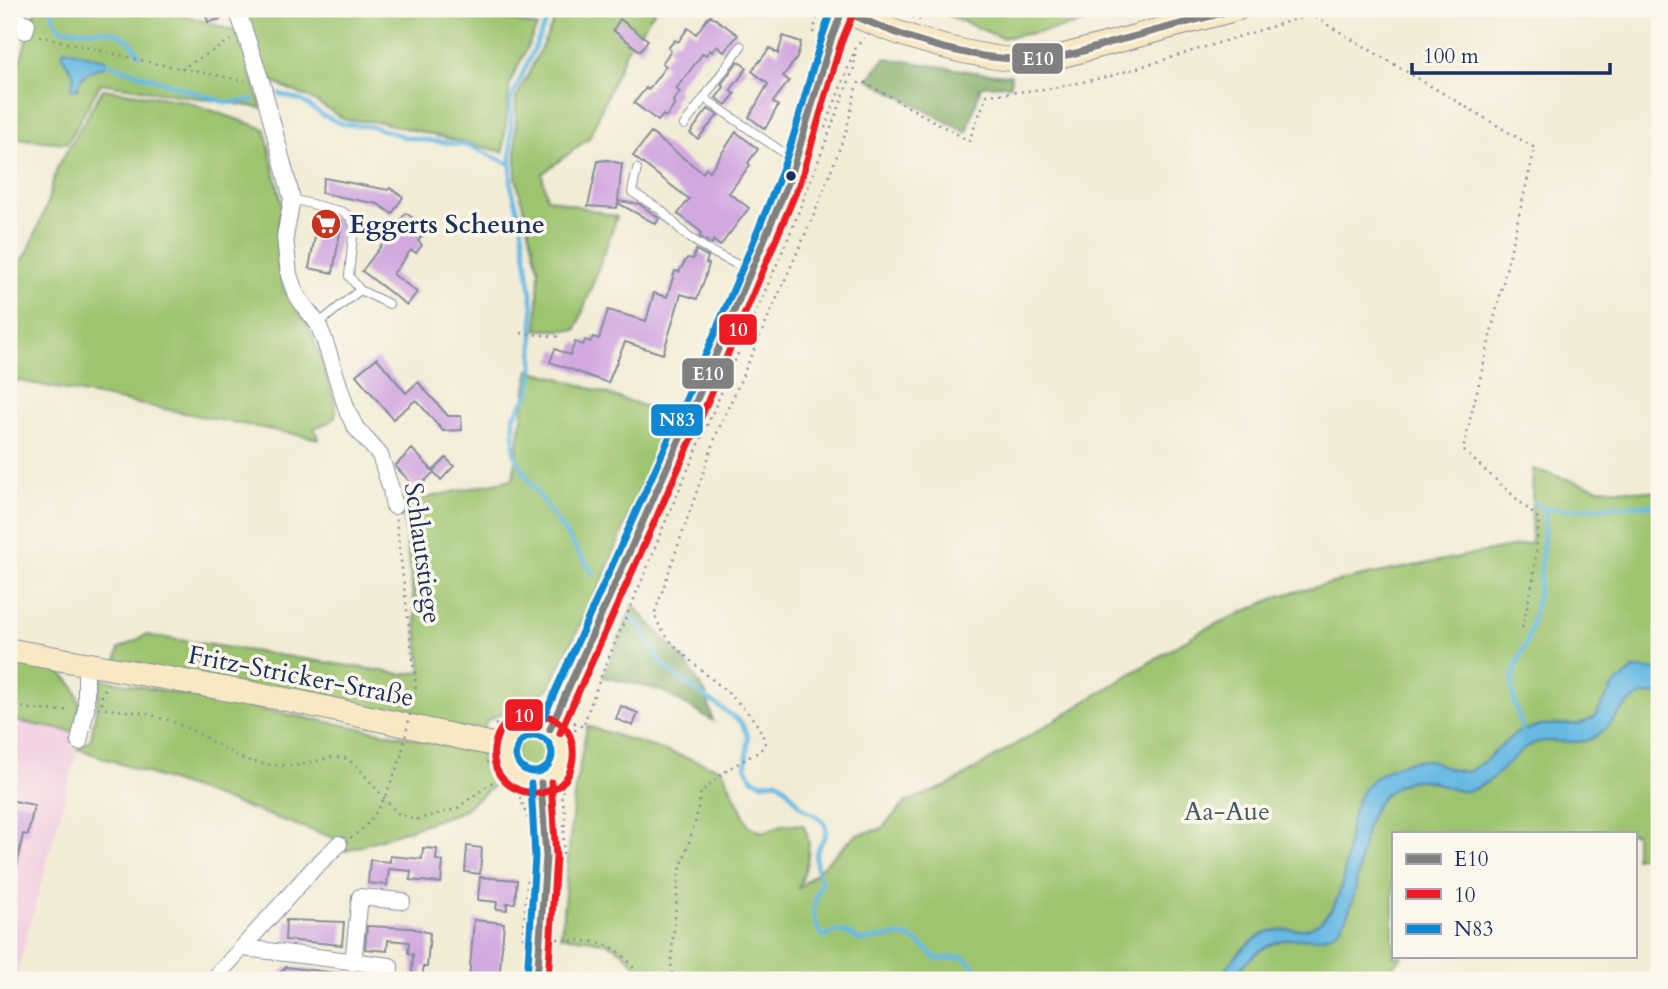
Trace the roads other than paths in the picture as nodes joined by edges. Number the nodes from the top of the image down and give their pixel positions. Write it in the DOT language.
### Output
graph roads {
  1 [pos="237,9"];
  2 [pos="842,9"];
  3 [pos="1237,9"];
  4 [pos="9,16"];
  5 [pos="25,31"];
  6 [pos="741,46"];
  7 [pos="704,98"];
  8 [pos="684,125"];
  9 [pos="797,161"];
  10 [pos="637,169"];
  11 [pos="292,199"];
  12 [pos="752,272"];
  13 [pos="360,290"];
  14 [pos="389,303"];
  15 [pos="318,324"];
  16 [pos="394,506"];
  17 [pos="9,650"];
  18 [pos="86,664"];
  19 [pos="550,729"];
  20 [pos="79,742"];
  21 [pos="505,747"];
  22 [pos="541,783"];
  23 [pos="339,844"];
  24 [pos="402,901"];
  25 [pos="244,948"];
  26 [pos="353,963"];
  27 [pos="212,980"];
  28 [pos="389,980"];
  29 [pos="537,980"];
  1 -- 11 [label="street, Schlautstiege"];
  2 -- 3 [label="main road"];
  2 -- 9 [label="main road"];
  4 -- 5 [label="street"];
  6 -- 7 [label="lane"];
  7 -- 8 [label="lane"];
  7 -- 9 [label="lane"];
  9 -- 12 [label="main road"];
  10 -- 12 [label="lane"];
  11 -- 13 [label="lane"];
  11 -- 15 [label="street, Schlautstiege"];
  12 -- 19 [label="main road"];
  13 -- 14 [label="lane"];
  13 -- 15 [label="lane"];
  15 -- 16 [label="street, Schlautstiege"];
  17 -- 18 [label="main road, Fritz-Stricker-Straße"];
  18 -- 20 [label="street"];
  18 -- 21 [label="main road, Fritz-Stricker-Straße"];
  19 -- 21 [label="main road"];
  19 -- 22 [label="main road"];
  21 -- 22 [label="main road"];
  22 -- 29 [label="street"];
  23 -- 25 [label="street"];
  24 -- 26 [label="street"];
  25 -- 26 [label="street"];
  25 -- 27 [label="street"];
  26 -- 28 [label="street"];
}
